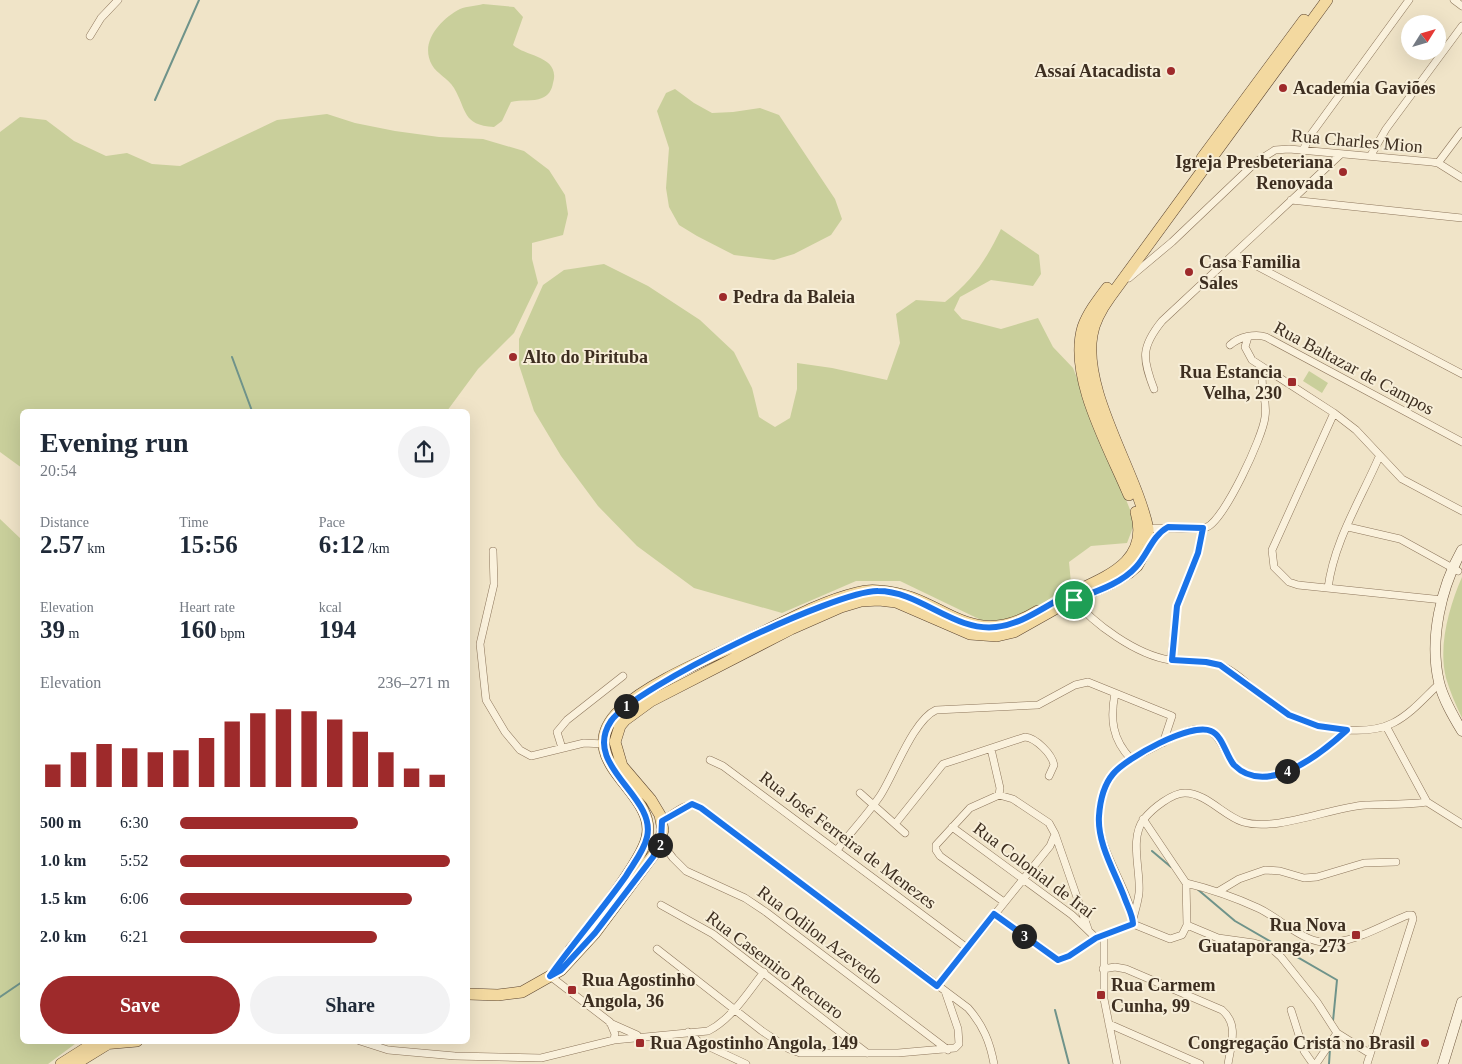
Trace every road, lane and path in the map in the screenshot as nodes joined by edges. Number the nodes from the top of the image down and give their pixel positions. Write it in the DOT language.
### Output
graph roads {
  1 [pos="118,0"];
  2 [pos="1318,0"];
  3 [pos="1327,0"];
  4 [pos="1408,0"];
  5 [pos="1454,0"];
  6 [pos="1462,6"];
  7 [pos="1462,26"];
  8 [pos="90,36"];
  9 [pos="1462,131"];
  10 [pos="1303,150"];
  11 [pos="1341,154"];
  12 [pos="1371,155"];
  13 [pos="1438,163"];
  14 [pos="1462,178"];
  15 [pos="1291,200"];
  16 [pos="1462,218"];
  17 [pos="1234,254"];
  18 [pos="1136,267"];
  19 [pos="1248,337"];
  20 [pos="1230,345"];
  21 [pos="1263,368"];
  22 [pos="1462,374"];
  23 [pos="1154,389"];
  24 [pos="1334,413"];
  25 [pos="1462,442"];
  26 [pos="1379,457"];
  27 [pos="1462,511"];
  28 [pos="1168,527"];
  29 [pos="1348,527"];
  30 [pos="1204,528"];
  31 [pos="1144,529"];
  32 [pos="1462,550"];
  33 [pos="492,551"];
  34 [pos="1144,556"];
  35 [pos="1456,571"];
  36 [pos="1328,588"];
  37 [pos="1072,597"];
  38 [pos="1442,600"];
  39 [pos="1172,660"];
  40 [pos="623,676"];
  41 [pos="1439,684"];
  42 [pos="1114,693"];
  43 [pos="1386,726"];
  44 [pos="1347,730"];
  45 [pos="1462,731"];
  46 [pos="1163,743"];
  47 [pos="604,744"];
  48 [pos="562,748"];
  49 [pos="991,748"];
  50 [pos="1131,759"];
  51 [pos="710,760"];
  52 [pos="1048,776"];
  53 [pos="860,792"];
  54 [pos="999,795"];
  55 [pos="633,796"];
  56 [pos="1427,802"];
  57 [pos="874,805"];
  58 [pos="1144,819"];
  59 [pos="662,821"];
  60 [pos="895,824"];
  61 [pos="1462,824"];
  62 [pos="952,827"];
  63 [pos="905,833"];
  64 [pos="1054,834"];
  65 [pos="648,836"];
  66 [pos="661,842"];
  67 [pos="837,850"];
  68 [pos="1396,862"];
  69 [pos="1022,879"];
  70 [pos="1186,883"];
  71 [pos="1219,891"];
  72 [pos="1004,902"];
  73 [pos="661,905"];
  74 [pos="994,914"];
  75 [pos="1133,922"];
  76 [pos="1187,925"];
  77 [pos="1088,929"];
  78 [pos="1100,937"];
  79 [pos="966,948"];
  80 [pos="657,949"];
  81 [pos="1104,969"];
  82 [pos="764,972"];
  83 [pos="550,976"];
  84 [pos="937,986"];
  85 [pos="944,991"];
  86 [pos="470,994"];
  87 [pos="1462,1002"];
  88 [pos="734,1010"];
  89 [pos="1291,1010"];
  90 [pos="610,1022"];
  91 [pos="1109,1024"];
  92 [pos="688,1032"];
  93 [pos="1338,1033"];
  94 [pos="639,1036"];
  95 [pos="614,1040"];
  96 [pos="100,1044"];
  97 [pos="108,1044"];
  98 [pos="369,1044"];
  99 [pos="948,1050"];
  100 [pos="868,1053"];
  101 [pos="1369,1053"];
  102 [pos="455,1056"];
  103 [pos="541,1061"];
  104 [pos="61,1064"];
  105 [pos="75,1064"];
  106 [pos="458,1064"];
  107 [pos="746,1064"];
  108 [pos="994,1064"];
  109 [pos="1117,1064"];
  110 [pos="1200,1064"];
  111 [pos="1228,1064"];
  112 [pos="1312,1064"];
  113 [pos="1316,1064"];
  114 [pos="1367,1064"];
  115 [pos="1443,1064"];
  1 -- 8 [label="street"];
  2 -- 31 [label="main road"];
  3 -- 18 [label="main road"];
  4 -- 10 [label="street"];
  5 -- 6 [label="street"];
  7 -- 12 [label="street"];
  9 -- 13 [label="street"];
  10 -- 11 [label="street, Rua Charles Mion"];
  10 -- 18 [label="street, Rua Charles Mion"];
  11 -- 12 [label="street, Rua Charles Mion"];
  11 -- 15 [label="street"];
  12 -- 13 [label="street, Rua Charles Mion"];
  13 -- 14 [label="street, Rua Charles Mion"];
  15 -- 16 [label="street"];
  15 -- 17 [label="street"];
  17 -- 22 [label="street"];
  17 -- 23 [label="street"];
  18 -- 31 [label="main road"];
  19 -- 20 [label="street, Rua Baltazar de Campos"];
  19 -- 21 [label="street"];
  19 -- 25 [label="street, Rua Baltazar de Campos"];
  21 -- 24 [label="street"];
  21 -- 30 [label="street"];
  24 -- 26 [label="street"];
  24 -- 36 [label="street"];
  26 -- 27 [label="street"];
  26 -- 29 [label="street"];
  28 -- 30 [label="street"];
  28 -- 31 [label="street"];
  28 -- 34 [label="street"];
  29 -- 35 [label="street"];
  29 -- 36 [label="street"];
  30 -- 39 [label="street"];
  31 -- 34 [label="main road"];
  31 -- 37 [label="main road"];
  32 -- 35 [label="main road"];
  33 -- 48 [label="street"];
  34 -- 37 [label="main road"];
  35 -- 38 [label="main road"];
  36 -- 38 [label="street"];
  37 -- 39 [label="street"];
  37 -- 47 [label="main road"];
  37 -- 59 [label="main road"];
  38 -- 41 [label="main road"];
  39 -- 44 [label="street"];
  40 -- 48 [label="street"];
  41 -- 43 [label="street"];
  41 -- 45 [label="main road"];
  42 -- 46 [label="street"];
  42 -- 50 [label="street"];
  42 -- 57 [label="street"];
  43 -- 44 [label="street"];
  43 -- 56 [label="street"];
  44 -- 46 [label="street"];
  46 -- 50 [label="street"];
  47 -- 48 [label="street"];
  47 -- 55 [label="main road"];
  49 -- 52 [label="street"];
  49 -- 54 [label="street"];
  49 -- 60 [label="street"];
  50 -- 75 [label="street"];
  51 -- 67 [label="street, Rua José Ferreira de Menezes"];
  53 -- 57 [label="street"];
  54 -- 62 [label="street"];
  54 -- 64 [label="street"];
  55 -- 59 [label="main road"];
  55 -- 65 [label="main road"];
  56 -- 58 [label="street"];
  56 -- 61 [label="street"];
  57 -- 60 [label="street"];
  57 -- 67 [label="street"];
  58 -- 70 [label="street"];
  58 -- 75 [label="street"];
  59 -- 66 [label="main road"];
  59 -- 84 [label="street"];
  60 -- 63 [label="street"];
  62 -- 69 [label="street, Rua Colonial de Iraí"];
  62 -- 72 [label="street"];
  64 -- 69 [label="street"];
  64 -- 77 [label="street"];
  65 -- 66 [label="street, Rua Odilon Azevedo"];
  65 -- 83 [label="main road"];
  66 -- 83 [label="main road"];
  66 -- 99 [label="street, Rua Odilon Azevedo"];
  67 -- 79 [label="street, Rua José Ferreira de Menezes"];
  68 -- 71 [label="street"];
  69 -- 72 [label="street"];
  69 -- 77 [label="street, Rua Colonial de Iraí"];
  70 -- 71 [label="street"];
  70 -- 76 [label="street"];
  71 -- 101 [label="street"];
  72 -- 74 [label="street"];
  73 -- 82 [label="street, Rua Casemiro Recuero"];
  74 -- 78 [label="street"];
  74 -- 79 [label="street"];
  75 -- 76 [label="street"];
  75 -- 78 [label="street"];
  76 -- 93 [label="street"];
  77 -- 78 [label="street, Rua Colonial de Iraí"];
  78 -- 81 [label="street"];
  79 -- 84 [label="street"];
  80 -- 88 [label="street"];
  81 -- 91 [label="street"];
  81 -- 111 [label="street"];
  82 -- 88 [label="street"];
  82 -- 100 [label="street, Rua Casemiro Recuero"];
  83 -- 86 [label="main road"];
  83 -- 90 [label="street"];
  84 -- 85 [label="street"];
  85 -- 99 [label="street"];
  85 -- 108 [label="street"];
  87 -- 115 [label="main road"];
  88 -- 92 [label="street"];
  88 -- 100 [label="street"];
  89 -- 112 [label="street"];
  90 -- 94 [label="street"];
  90 -- 95 [label="street"];
  91 -- 109 [label="street"];
  91 -- 110 [label="street"];
  92 -- 94 [label="street"];
  92 -- 107 [label="street"];
  93 -- 101 [label="street"];
  93 -- 113 [label="street"];
  94 -- 95 [label="street"];
  95 -- 103 [label="street"];
  96 -- 104 [label="main road"];
  97 -- 105 [label="main road"];
  98 -- 102 [label="street"];
  99 -- 100 [label="street"];
  101 -- 114 [label="street"];
  102 -- 103 [label="street"];
  102 -- 106 [label="street"];
}
